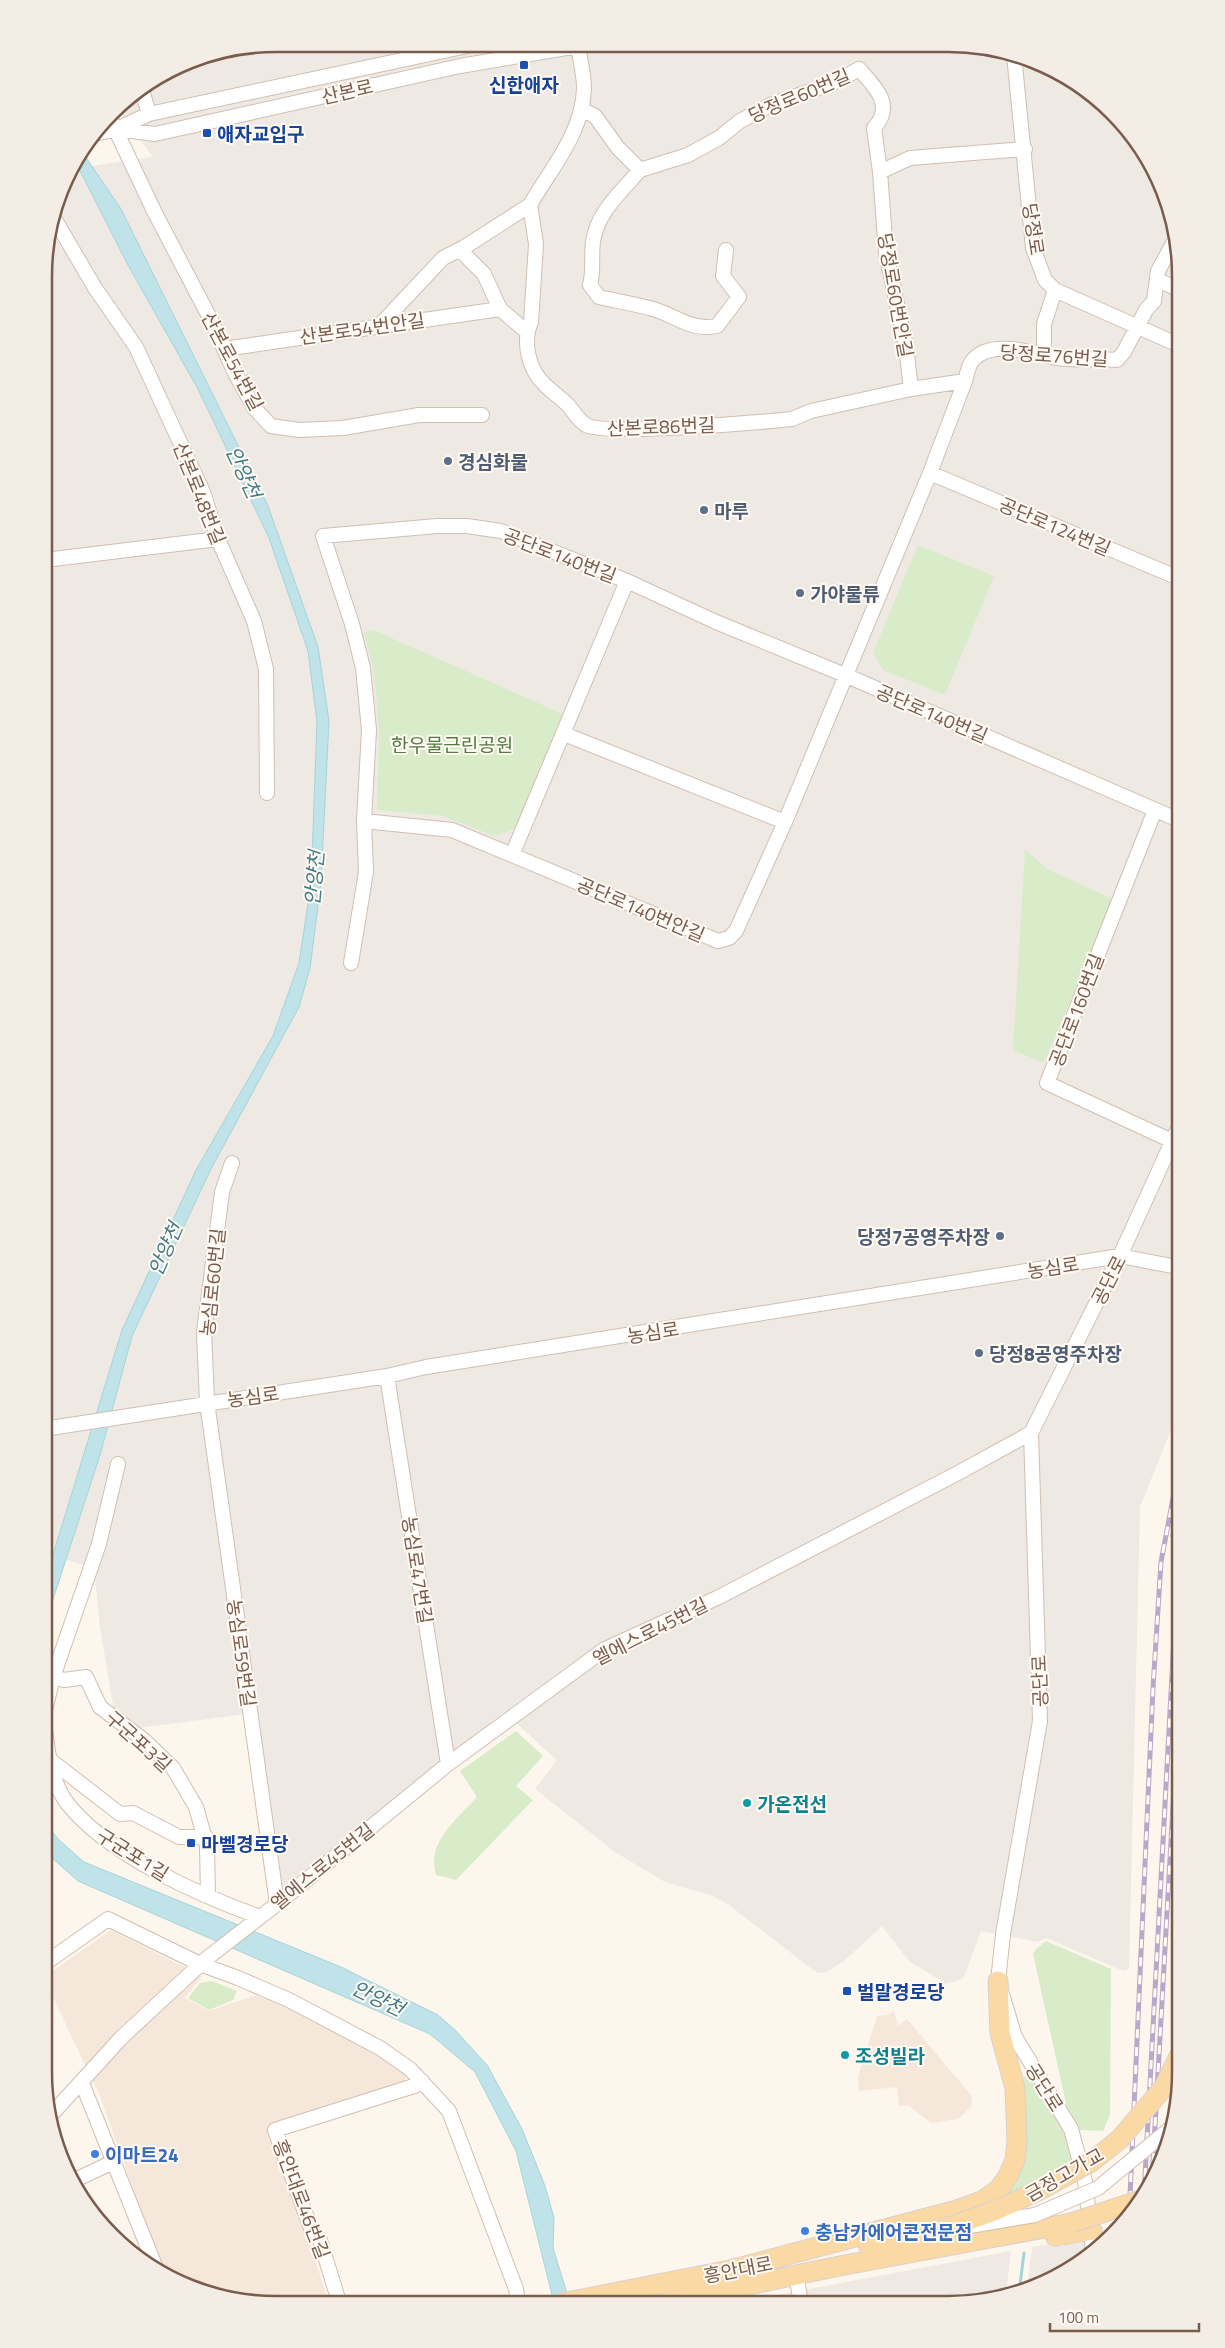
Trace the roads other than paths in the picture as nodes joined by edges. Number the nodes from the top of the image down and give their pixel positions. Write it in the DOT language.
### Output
graph roads {
  1 [pos="428,52"];
  2 [pos="456,52"];
  3 [pos="543,52"];
  4 [pos="579,52"];
  5 [pos="1015,62"];
  6 [pos="460,66"];
  7 [pos="144,96"];
  8 [pos="581,109"];
  9 [pos="149,114"];
  10 [pos="108,128"];
  11 [pos="109,128"];
  12 [pos="1025,149"];
  13 [pos="640,170"];
  14 [pos="880,172"];
  15 [pos="530,205"];
  16 [pos="59,226"];
  17 [pos="1171,247"];
  18 [pos="460,250"];
  19 [pos="726,250"];
  20 [pos="1157,280"];
  21 [pos="1172,286"];
  22 [pos="1055,290"];
  23 [pos="500,308"];
  24 [pos="380,325"];
  25 [pos="1138,327"];
  26 [pos="527,332"];
  27 [pos="1172,342"];
  28 [pos="224,349"];
  29 [pos="1044,355"];
  30 [pos="965,382"];
  31 [pos="911,389"];
  32 [pos="482,415"];
  33 [pos="930,473"];
  34 [pos="218,539"];
  35 [pos="52,559"];
  36 [pos="1172,575"];
  37 [pos="628,581"];
  38 [pos="845,675"];
  39 [pos="564,734"];
  40 [pos="267,793"];
  41 [pos="1155,810"];
  42 [pos="1172,817"];
  43 [pos="364,821"];
  44 [pos="785,822"];
  45 [pos="512,855"];
  46 [pos="351,963"];
  47 [pos="1172,1141"];
  48 [pos="232,1163"];
  49 [pos="1120,1256"];
  50 [pos="1172,1266"];
  51 [pos="388,1376"];
  52 [pos="207,1402"];
  53 [pos="52,1428"];
  54 [pos="1031,1433"];
  55 [pos="118,1464"];
  56 [pos="53,1678"];
  57 [pos="52,1682"];
  58 [pos="52,1761"];
  59 [pos="448,1764"];
  60 [pos="52,1767"];
  61 [pos="206,1837"];
  62 [pos="208,1896"];
  63 [pos="277,1904"];
  64 [pos="258,1918"];
  65 [pos="52,1954"];
  66 [pos="203,1961"];
  67 [pos="998,1981"];
  68 [pos="1172,2071"];
  69 [pos="422,2081"];
  70 [pos="82,2083"];
  71 [pos="56,2109"];
  72 [pos="1164,2134"];
  73 [pos="113,2162"];
  74 [pos="80,2178"];
  75 [pos="1129,2204"];
  76 [pos="1122,2213"];
  77 [pos="1071,2223"];
  78 [pos="1092,2230"];
  79 [pos="934,2233"];
  80 [pos="1093,2243"];
  81 [pos="152,2258"];
  82 [pos="832,2259"];
  83 [pos="723,2272"];
  84 [pos="797,2279"];
  85 [pos="728,2291"];
  86 [pos="337,2296"];
  87 [pos="517,2296"];
  88 [pos="598,2296"];
  89 [pos="700,2296"];
  90 [pos="800,2296"];
  1 -- 9 [label="street, 산본로"];
  2 -- 6 [label="street"];
  3 -- 6 [label="street, 산본로"];
  4 -- 8 [label="street"];
  5 -- 12 [label="street, 당정로"];
  6 -- 10 [label="street, 산본로"];
  7 -- 9 [label="street"];
  8 -- 13 [label="street"];
  8 -- 15 [label="street"];
  9 -- 11 [label="street, 산본로"];
  10 -- 28 [label="street, 산본로54번길"];
  12 -- 14 [label="street"];
  12 -- 22 [label="street, 당정로"];
  13 -- 14 [label="street, 당정로60번길"];
  13 -- 19 [label="street"];
  14 -- 31 [label="street, 당정로60번안길"];
  15 -- 18 [label="street"];
  15 -- 26 [label="street, 산본로86번길"];
  16 -- 34 [label="street, 산본로48번길"];
  17 -- 20 [label="street"];
  18 -- 23 [label="street"];
  18 -- 24 [label="street"];
  20 -- 21 [label="street"];
  20 -- 25 [label="street"];
  22 -- 25 [label="street"];
  22 -- 29 [label="street"];
  23 -- 24 [label="street, 산본로54번안길"];
  23 -- 26 [label="street"];
  24 -- 28 [label="street, 산본로54번안길"];
  25 -- 27 [label="street"];
  25 -- 29 [label="street, 당정로76번길"];
  26 -- 31 [label="street, 산본로86번길"];
  28 -- 32 [label="street, 산본로54번길"];
  29 -- 30 [label="street, 당정로76번길"];
  30 -- 31 [label="street"];
  30 -- 33 [label="street, 공단로140번안길"];
  33 -- 36 [label="street, 공단로124번길"];
  33 -- 38 [label="street, 공단로140번안길"];
  34 -- 35 [label="street"];
  34 -- 40 [label="street, 산본로48번길"];
  37 -- 38 [label="street, 공단로140번길"];
  37 -- 39 [label="street"];
  37 -- 43 [label="street, 공단로140번길"];
  38 -- 41 [label="street, 공단로140번길"];
  38 -- 44 [label="street, 공단로140번안길"];
  39 -- 44 [label="street"];
  39 -- 45 [label="street"];
  41 -- 42 [label="street, 공단로140번길"];
  41 -- 47 [label="street, 공단로160번길"];
  43 -- 45 [label="street, 공단로140번안길"];
  43 -- 46 [label="street, 공단로140번길"];
  44 -- 45 [label="street, 공단로140번안길"];
  47 -- 49 [label="street, 공단로"];
  48 -- 52 [label="street, 농심로60번길"];
  49 -- 50 [label="street, 농심로"];
  49 -- 51 [label="street, 농심로"];
  49 -- 54 [label="street, 공단로"];
  51 -- 52 [label="street, 농심로"];
  51 -- 59 [label="street, 농심로47번길"];
  52 -- 53 [label="street, 농심로"];
  52 -- 63 [label="street, 농심로59번길"];
  54 -- 59 [label="street, 엘에스로45번길"];
  54 -- 67 [label="street, 공단로"];
  55 -- 56 [label="street"];
  56 -- 57 [label="street"];
  56 -- 61 [label="street, 구군포3길"];
  58 -- 61 [label="street"];
  59 -- 63 [label="street, 엘에스로45번길"];
  60 -- 62 [label="street, 구군포1길"];
  61 -- 62 [label="street, 구군포3길"];
  62 -- 64 [label="street, 구군포1길"];
  63 -- 64 [label="street, 엘에스로45번길"];
  64 -- 66 [label="street, 엘에스로45번길"];
  65 -- 66 [label="street"];
  66 -- 69 [label="street"];
  66 -- 70 [label="street"];
  67 -- 78 [label="street, 공단로"];
  67 -- 83 [label="main road"];
  68 -- 79 [label="main road, 금정고가교, bridge"];
  69 -- 86 [label="street, 흥안대로46번길"];
  69 -- 87 [label="street"];
  70 -- 71 [label="street"];
  70 -- 73 [label="street"];
  72 -- 79 [label="street, bridge"];
  73 -- 74 [label="street"];
  73 -- 81 [label="street"];
  75 -- 77 [label="main road, bridge"];
  76 -- 77 [label="street, bridge"];
  77 -- 82 [label="main road"];
  78 -- 80 [label="street, 공단로"];
  78 -- 84 [label="main road"];
  79 -- 82 [label="main road, 금정고가교"];
  82 -- 83 [label="main road, 흥안대로"];
  82 -- 85 [label="main road, 흥안대로"];
  83 -- 88 [label="main road, 흥안대로"];
  84 -- 85 [label="main road"];
  84 -- 90 [label="street"];
  85 -- 89 [label="main road, 흥안대로"];
}
